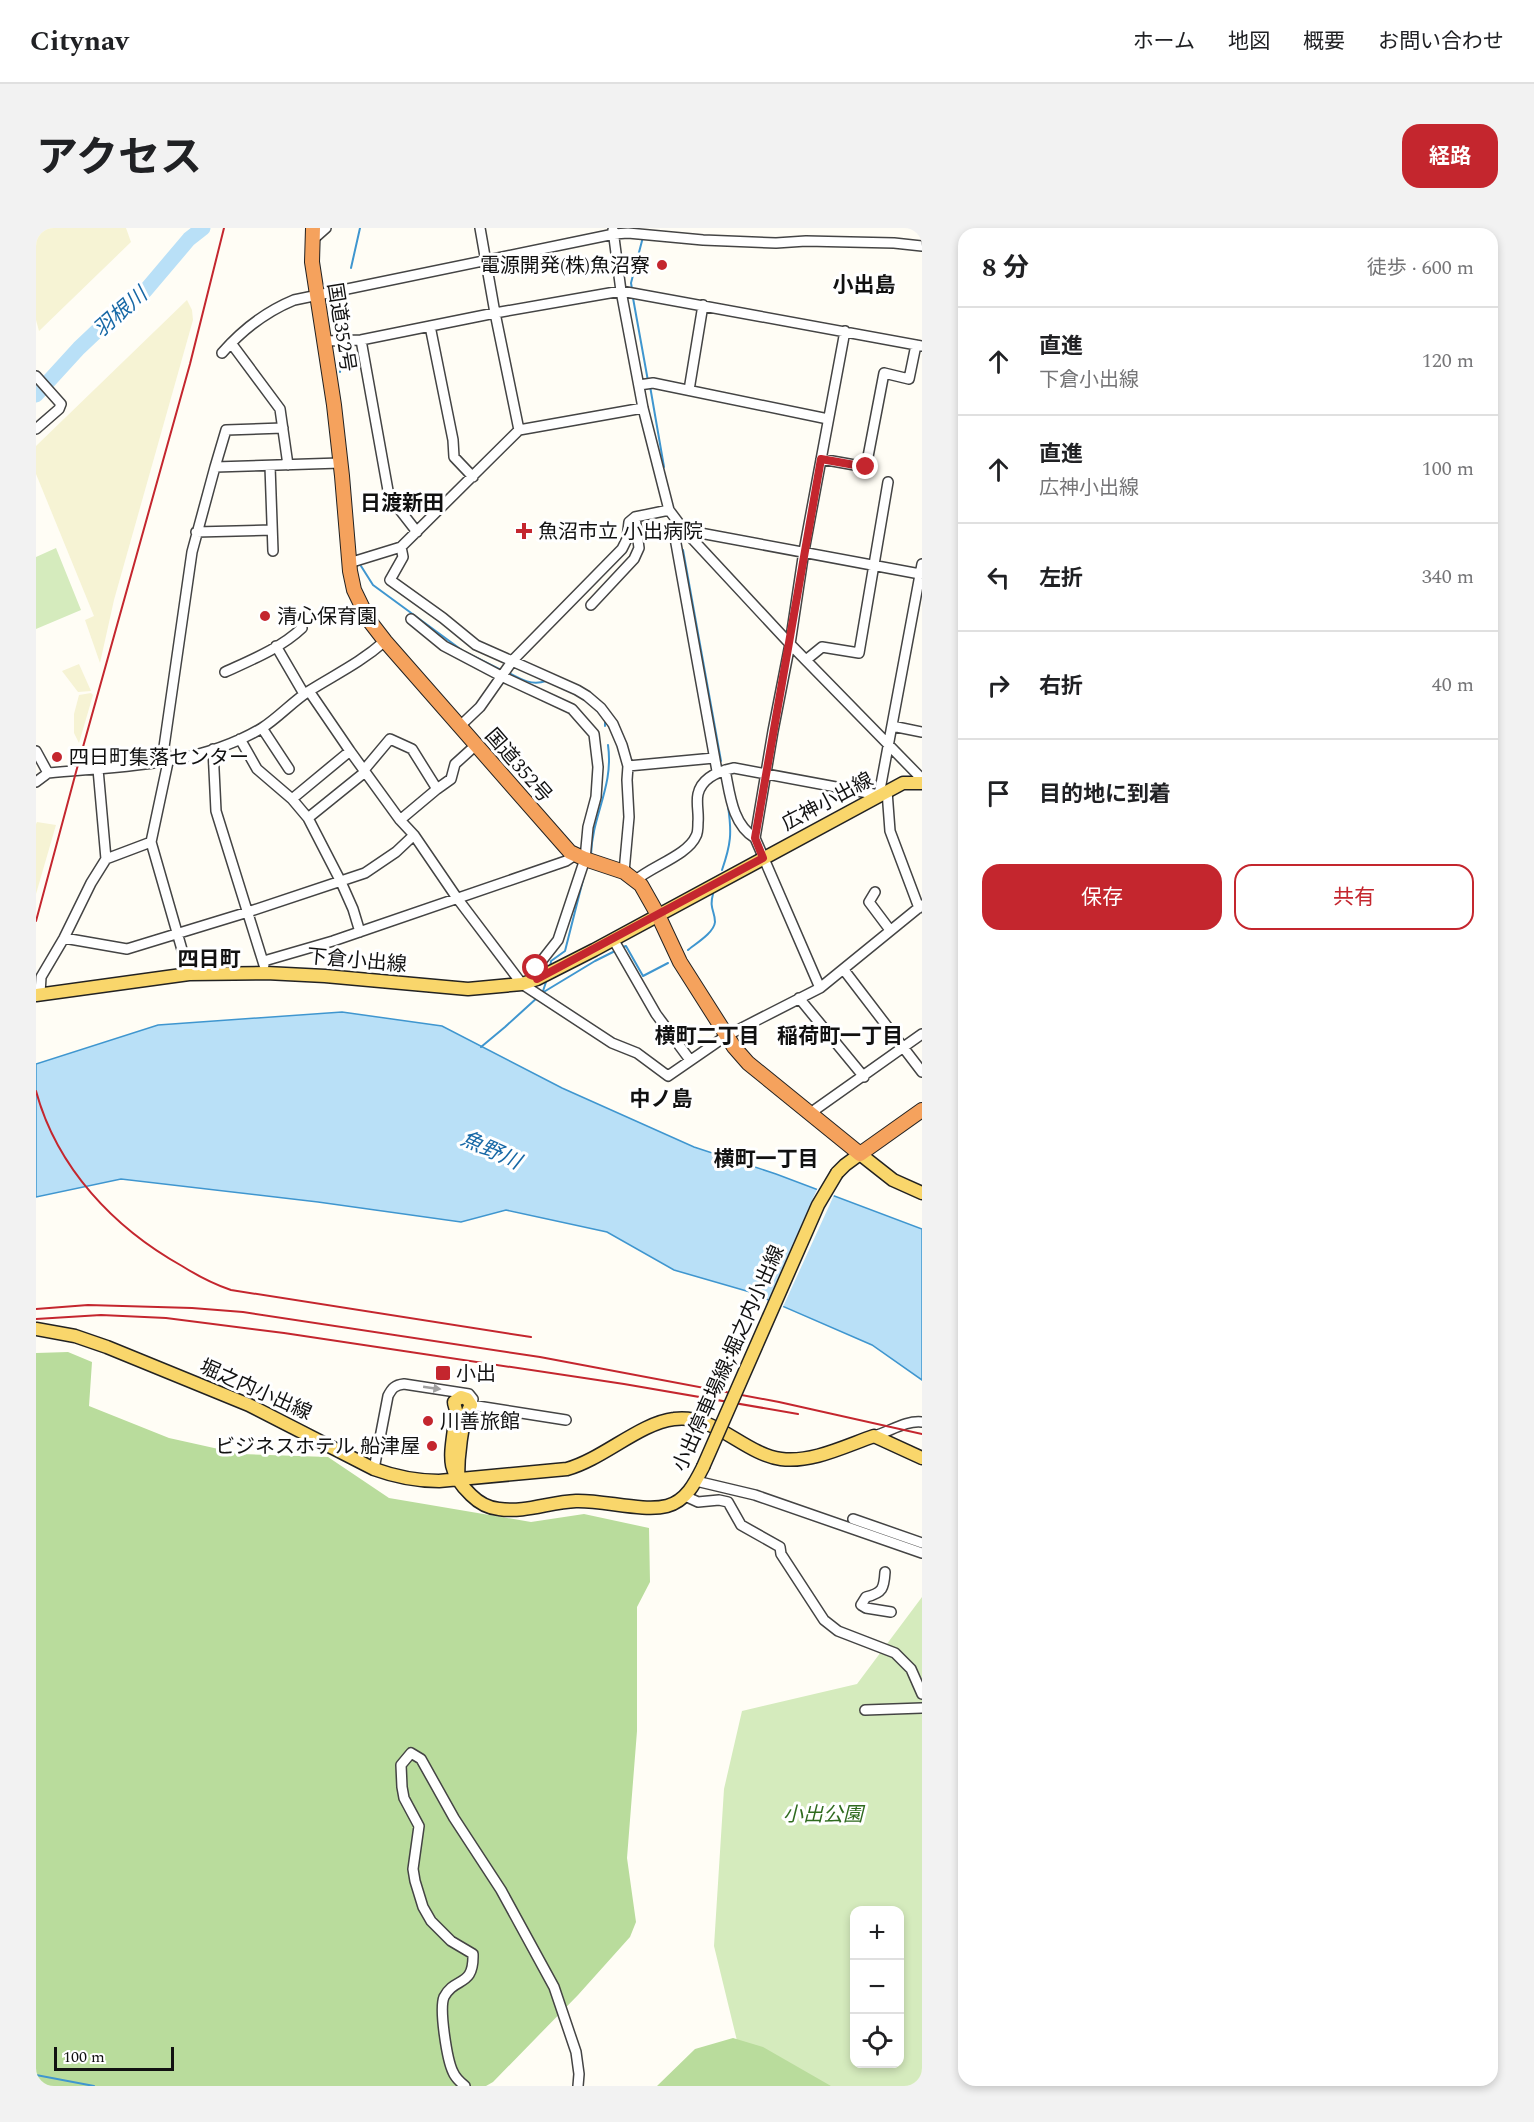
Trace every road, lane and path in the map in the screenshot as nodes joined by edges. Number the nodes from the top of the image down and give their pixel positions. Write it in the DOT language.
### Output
graph roads {
  1 [pos="326,228"];
  2 [pos="480,228"];
  3 [pos="613,231"];
  4 [pos="313,232"];
  5 [pos="922,246"];
  6 [pos="484,259"];
  7 [pos="621,291"];
  8 [pos="317,295"];
  9 [pos="704,305"];
  10 [pos="495,313"];
  11 [pos="430,326"];
  12 [pos="845,331"];
  13 [pos="361,340"];
  14 [pos="324,341"];
  15 [pos="231,343"];
  16 [pos="919,345"];
  17 [pos="222,353"];
  18 [pos="36,376"];
  19 [pos="639,385"];
  20 [pos="689,390"];
  21 [pos="643,408"];
  22 [pos="828,419"];
  23 [pos="283,428"];
  24 [pos="36,429"];
  25 [pos="519,430"];
  26 [pos="821,459"];
  27 [pos="340,463"];
  28 [pos="288,465"];
  29 [pos="270,466"];
  30 [pos="215,467"];
  31 [pos="473,477"];
  32 [pos="888,482"];
  33 [pos="669,510"];
  34 [pos="635,517"];
  35 [pos="272,530"];
  36 [pos="684,530"];
  37 [pos="196,532"];
  38 [pos="417,532"];
  39 [pos="401,547"];
  40 [pos="273,551"];
  41 [pos="804,551"];
  42 [pos="349,563"];
  43 [pos="875,565"];
  44 [pos="921,569"];
  45 [pos="591,606"];
  46 [pos="298,617"];
  47 [pos="411,619"];
  48 [pos="385,641"];
  49 [pos="790,644"];
  50 [pos="276,646"];
  51 [pos="513,660"];
  52 [pos="806,660"];
  53 [pos="225,672"];
  54 [pos="503,673"];
  55 [pos="307,693"];
  56 [pos="460,726"];
  57 [pos="892,726"];
  58 [pos="262,728"];
  59 [pos="922,732"];
  60 [pos="240,739"];
  61 [pos="889,744"];
  62 [pos="476,745"];
  63 [pos="213,749"];
  64 [pos="36,751"];
  65 [pos="350,751"];
  66 [pos="714,758"];
  67 [pos="168,762"];
  68 [pos="628,766"];
  69 [pos="98,769"];
  70 [pos="289,769"];
  71 [pos="721,770"];
  72 [pos="364,771"];
  73 [pos="48,773"];
  74 [pos="766,774"];
  75 [pos="922,781"];
  76 [pos="36,782"];
  77 [pos="437,789"];
  78 [pos="883,793"];
  79 [pos="292,799"];
  80 [pos="308,818"];
  81 [pos="400,820"];
  82 [pos="414,835"];
  83 [pos="755,838"];
  84 [pos="151,842"];
  85 [pos="580,857"];
  86 [pos="763,858"];
  87 [pos="106,859"];
  88 [pos="624,872"];
  89 [pos="636,880"];
  90 [pos="341,882"];
  91 [pos="875,892"];
  92 [pos="457,898"];
  93 [pos="920,906"];
  94 [pos="248,912"];
  95 [pos="658,915"];
  96 [pos="890,930"];
  97 [pos="360,932"];
  98 [pos="176,934"];
  99 [pos="64,938"];
  100 [pos="617,945"];
  101 [pos="265,967"];
  102 [pos="844,970"];
  103 [pos="189,974"];
  104 [pos="537,979"];
  105 [pos="522,984"];
  106 [pos="820,988"];
  107 [pos="38,994"];
  108 [pos="799,998"];
  109 [pos="922,1034"];
  110 [pos="726,1036"];
  111 [pos="904,1048"];
  112 [pos="690,1060"];
  113 [pos="922,1072"];
  114 [pos="864,1077"];
  115 [pos="922,1110"];
  116 [pos="809,1114"];
  117 [pos="860,1154"];
  118 [pos="922,1193"];
  119 [pos="36,1329"];
  120 [pos="471,1406"];
  121 [pos="566,1420"];
  122 [pos="922,1422"];
  123 [pos="874,1436"];
  124 [pos="922,1458"];
  125 [pos="374,1469"];
  126 [pos="458,1478"];
  127 [pos="696,1481"];
  128 [pos="685,1496"];
  129 [pos="853,1519"];
  130 [pos="922,1543"];
  131 [pos="922,1549"];
  132 [pos="922,1553"];
  133 [pos="885,1572"];
  134 [pos="891,1612"];
  135 [pos="922,1694"];
  136 [pos="922,1708"];
  137 [pos="865,1710"];
  138 [pos="465,2086"];
  139 [pos="579,2086"];
  1 -- 4 [label="street"];
  2 -- 6 [label="street"];
  3 -- 5 [label="street"];
  3 -- 6 [label="street"];
  3 -- 7 [label="street"];
  4 -- 8 [label="highway, 国道352号"];
  6 -- 8 [label="street"];
  6 -- 10 [label="street"];
  7 -- 9 [label="street"];
  7 -- 10 [label="street"];
  7 -- 19 [label="street"];
  8 -- 14 [label="highway, 国道352号"];
  8 -- 15 [label="street"];
  9 -- 12 [label="street"];
  9 -- 20 [label="street"];
  10 -- 11 [label="street"];
  10 -- 25 [label="street"];
  11 -- 13 [label="street"];
  11 -- 31 [label="street"];
  12 -- 16 [label="street"];
  12 -- 22 [label="street"];
  13 -- 14 [label="street"];
  13 -- 38 [label="street"];
  14 -- 27 [label="highway, 国道352号"];
  15 -- 17 [label="street"];
  15 -- 23 [label="street"];
  16 -- 26 [label="street"];
  18 -- 24 [label="street"];
  19 -- 20 [label="street"];
  19 -- 21 [label="street"];
  20 -- 22 [label="street"];
  21 -- 25 [label="street"];
  21 -- 33 [label="street"];
  22 -- 26 [label="street"];
  23 -- 28 [label="street"];
  23 -- 30 [label="street"];
  25 -- 31 [label="street"];
  26 -- 41 [label="street"];
  27 -- 28 [label="street"];
  27 -- 42 [label="highway, 国道352号"];
  28 -- 29 [label="street"];
  29 -- 30 [label="street"];
  29 -- 35 [label="street"];
  30 -- 37 [label="street"];
  31 -- 38 [label="street"];
  32 -- 43 [label="street"];
  33 -- 34 [label="street"];
  33 -- 36 [label="street"];
  34 -- 45 [label="street"];
  34 -- 51 [label="street"];
  35 -- 37 [label="street"];
  35 -- 40 [label="street"];
  36 -- 41 [label="street"];
  36 -- 49 [label="street"];
  36 -- 66 [label="street"];
  37 -- 67 [label="street"];
  38 -- 39 [label="street"];
  39 -- 42 [label="street"];
  39 -- 51 [label="street"];
  41 -- 43 [label="street"];
  41 -- 49 [label="street"];
  42 -- 48 [label="highway, 国道352号"];
  43 -- 44 [label="street"];
  43 -- 52 [label="street"];
  44 -- 57 [label="street"];
  46 -- 50 [label="street"];
  47 -- 54 [label="street"];
  48 -- 55 [label="street"];
  48 -- 56 [label="highway, 国道352号"];
  49 -- 52 [label="street"];
  49 -- 74 [label="street"];
  50 -- 53 [label="street"];
  50 -- 55 [label="street"];
  51 -- 54 [label="street"];
  51 -- 68 [label="street"];
  52 -- 61 [label="street"];
  54 -- 56 [label="street"];
  54 -- 85 [label="street"];
  55 -- 58 [label="street"];
  55 -- 65 [label="street"];
  56 -- 62 [label="highway, 国道352号"];
  57 -- 59 [label="street"];
  57 -- 61 [label="street"];
  58 -- 60 [label="street"];
  58 -- 70 [label="street"];
  60 -- 63 [label="street"];
  60 -- 79 [label="street"];
  61 -- 75 [label="street"];
  61 -- 78 [label="street"];
  62 -- 77 [label="street"];
  62 -- 85 [label="highway, 国道352号"];
  63 -- 67 [label="street"];
  63 -- 94 [label="street"];
  64 -- 73 [label="street"];
  65 -- 72 [label="street"];
  65 -- 79 [label="street"];
  66 -- 68 [label="street"];
  66 -- 71 [label="street"];
  67 -- 69 [label="street"];
  67 -- 84 [label="street"];
  68 -- 88 [label="street"];
  69 -- 73 [label="street"];
  69 -- 87 [label="street"];
  71 -- 74 [label="street"];
  71 -- 83 [label="street"];
  71 -- 89 [label="street"];
  72 -- 77 [label="street"];
  72 -- 80 [label="street"];
  72 -- 81 [label="street"];
  73 -- 76 [label="street"];
  74 -- 78 [label="street"];
  74 -- 83 [label="street"];
  75 -- 78 [label="main road, 広神小出線"];
  77 -- 81 [label="street"];
  78 -- 86 [label="main road, 広神小出線"];
  78 -- 93 [label="street"];
  79 -- 80 [label="street"];
  80 -- 90 [label="street"];
  81 -- 82 [label="street"];
  82 -- 90 [label="street"];
  82 -- 92 [label="street"];
  83 -- 86 [label="street"];
  84 -- 87 [label="street"];
  84 -- 98 [label="street"];
  85 -- 88 [label="highway, 国道352号"];
  85 -- 92 [label="street"];
  85 -- 104 [label="street"];
  86 -- 95 [label="main road, 広神小出線"];
  86 -- 106 [label="street"];
  87 -- 99 [label="street"];
  88 -- 89 [label="highway, 国道352号"];
  89 -- 95 [label="highway, 国道352号"];
  90 -- 94 [label="street"];
  90 -- 97 [label="street"];
  91 -- 96 [label="street"];
  92 -- 97 [label="street"];
  92 -- 105 [label="street"];
  93 -- 96 [label="street"];
  94 -- 98 [label="street"];
  94 -- 101 [label="street"];
  95 -- 100 [label="main road, 下倉小出線"];
  95 -- 110 [label="highway, 国道352号"];
  96 -- 102 [label="street"];
  97 -- 101 [label="street"];
  98 -- 99 [label="street"];
  98 -- 103 [label="street"];
  99 -- 107 [label="street"];
  100 -- 104 [label="main road, 下倉小出線"];
  100 -- 112 [label="street"];
  101 -- 103 [label="main road, 下倉小出線"];
  101 -- 105 [label="main road, 下倉小出線"];
  102 -- 106 [label="street"];
  102 -- 111 [label="street"];
  103 -- 107 [label="main road, 下倉小出線"];
  104 -- 105 [label="main road, 下倉小出線"];
  105 -- 112 [label="street"];
  106 -- 108 [label="street"];
  108 -- 110 [label="street"];
  108 -- 114 [label="street"];
  109 -- 111 [label="street"];
  110 -- 112 [label="street"];
  110 -- 116 [label="highway, 国道352号"];
  111 -- 113 [label="street"];
  111 -- 114 [label="street"];
  114 -- 116 [label="street"];
  115 -- 117 [label="highway"];
  116 -- 117 [label="highway, 国道352号"];
  117 -- 118 [label="main road"];
  117 -- 127 [label="main road, 小出停車場線;堀之内小出線, bridge"];
  119 -- 125 [label="main road, 堀之内小出線"];
  120 -- 121 [label="street"];
  125 -- 120 [label="street, one-way"];
  120 -- 126 [label="main road"];
  122 -- 123 [label="street"];
  123 -- 124 [label="main road"];
  123 -- 126 [label="main road, 堀之内小出線"];
  125 -- 126 [label="main road, 堀之内小出線"];
  126 -- 128 [label="main road, 小出停車場線;堀之内小出線"];
  127 -- 128 [label="main road, 小出停車場線;堀之内小出線"];
  127 -- 132 [label="street"];
  128 -- 135 [label="street"];
  129 -- 130 [label="street"];
  131 -- 132 [label="street"];
  133 -- 134 [label="street"];
  136 -- 137 [label="street"];
  138 -- 139 [label="street"];
}
